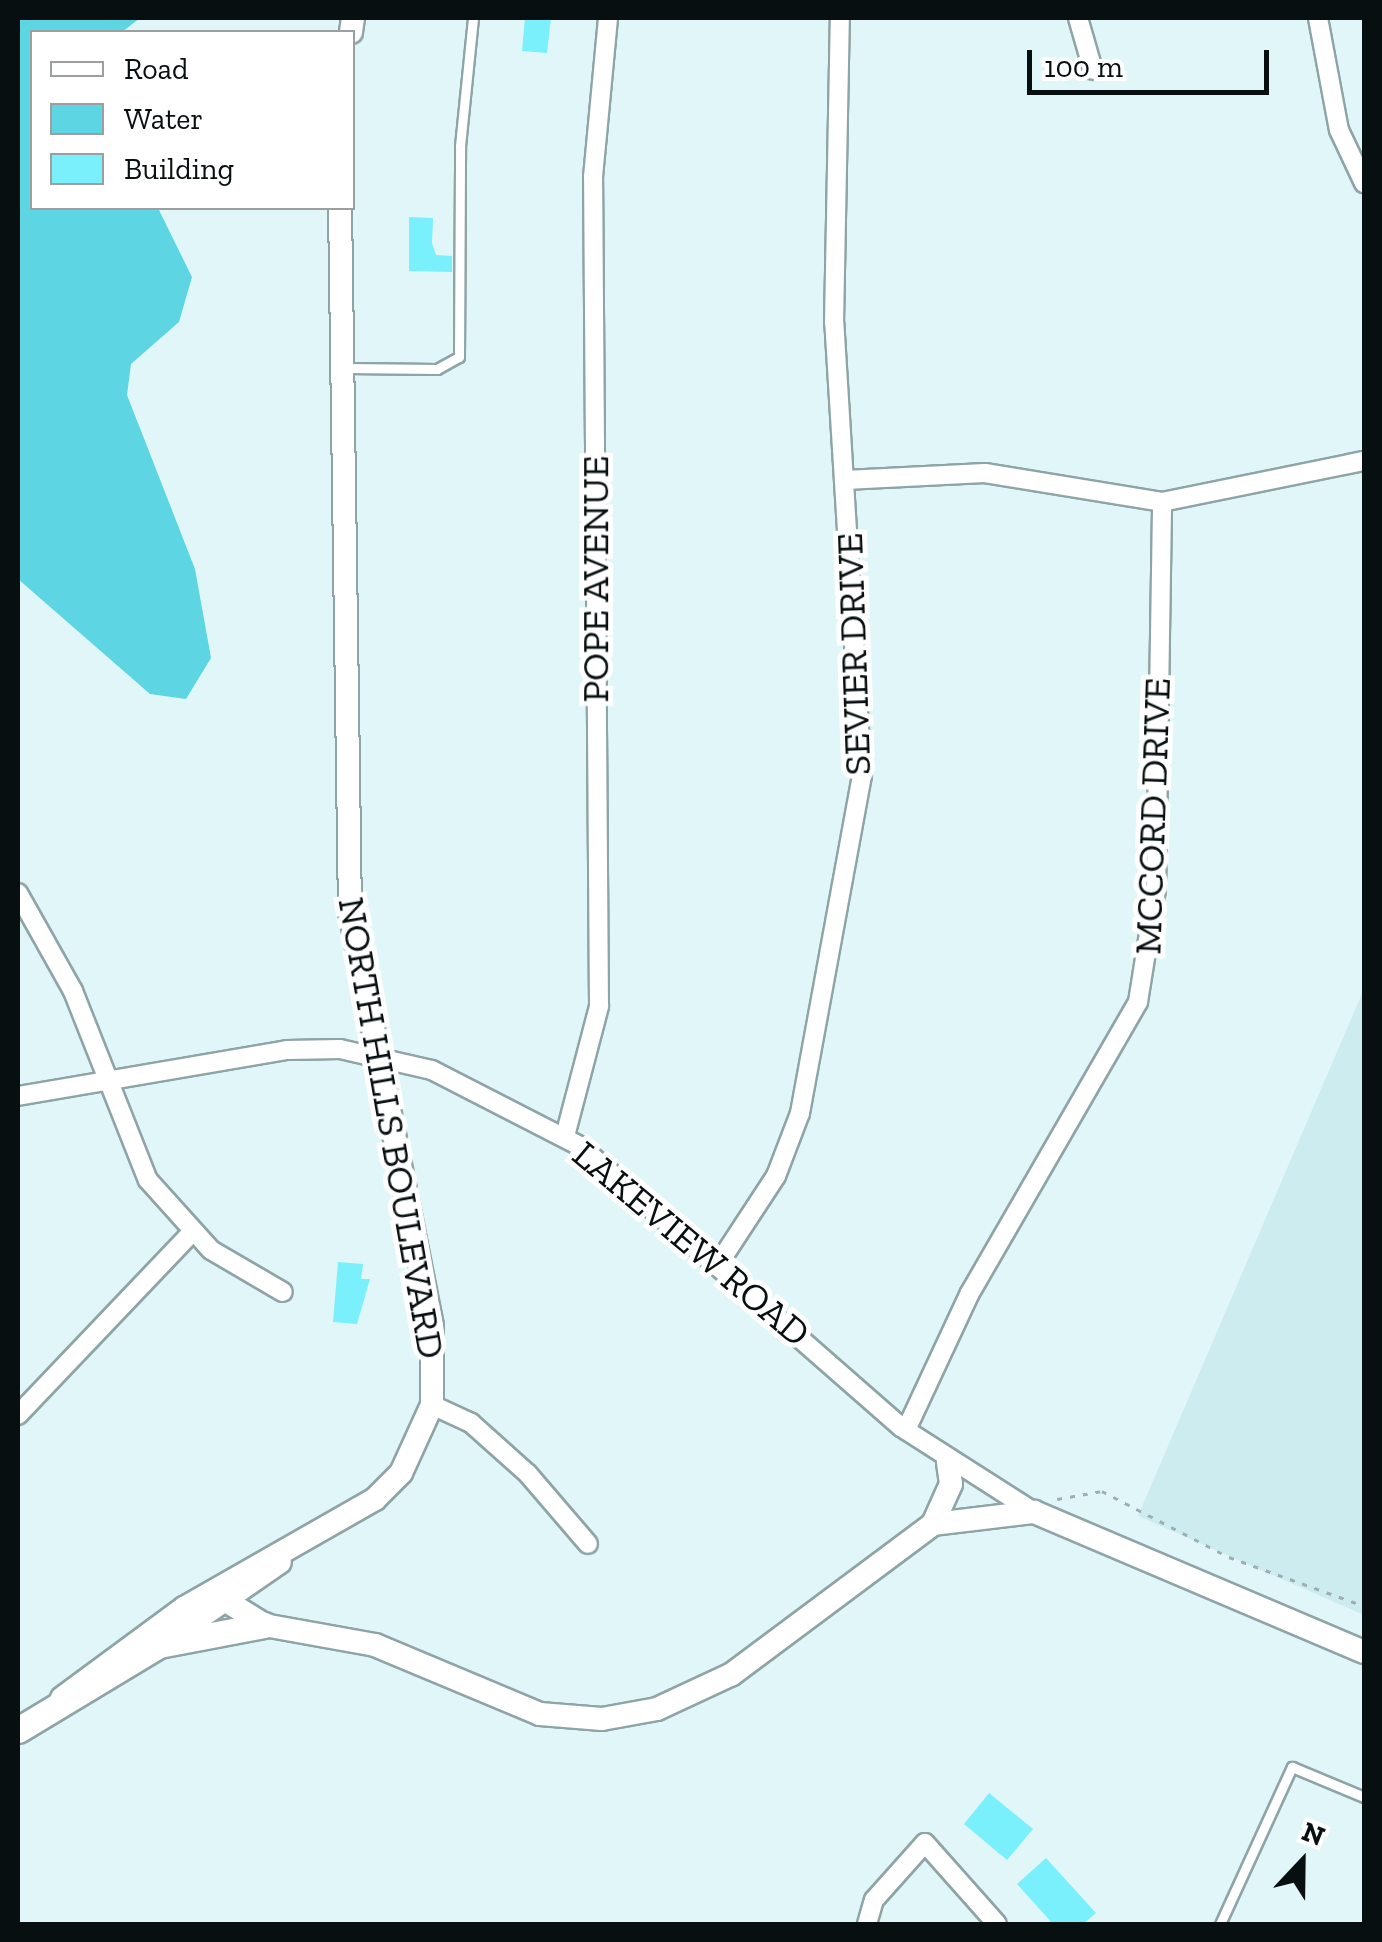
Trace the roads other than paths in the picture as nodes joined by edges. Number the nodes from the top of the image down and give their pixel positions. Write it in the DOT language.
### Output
graph roads {
  1 [pos="473,18"];
  2 [pos="608,18"];
  3 [pos="840,18"];
  4 [pos="1078,18"];
  5 [pos="1318,18"];
  6 [pos="1093,70"];
  7 [pos="1364,183"];
  8 [pos="340,210"];
  9 [pos="340,368"];
  10 [pos="1364,461"];
  11 [pos="845,480"];
  12 [pos="1162,502"];
  13 [pos="18,892"];
  14 [pos="374,1054"];
  15 [pos="104,1081"];
  16 [pos="18,1096"];
  17 [pos="565,1136"];
  18 [pos="192,1232"];
  19 [pos="718,1263"];
  20 [pos="283,1292"];
  21 [pos="432,1405"];
  22 [pos="18,1416"];
  23 [pos="906,1430"];
  24 [pos="948,1462"];
  25 [pos="1034,1512"];
  26 [pos="933,1524"];
  27 [pos="588,1544"];
  28 [pos="282,1560"];
  29 [pos="231,1604"];
  30 [pos="264,1625"];
  31 [pos="160,1645"];
  32 [pos="1364,1652"];
  33 [pos="57,1703"];
  34 [pos="18,1730"];
  35 [pos="1364,1797"];
  36 [pos="867,1924"];
  37 [pos="997,1924"];
  38 [pos="1220,1924"];
  1 -- 9 [label="lane"];
  2 -- 17 [label="street, POPE AVENUE"];
  3 -- 11 [label="street, SEVIER DRIVE"];
  4 -- 6 [label="street"];
  5 -- 7 [label="street"];
  8 -- 9 [label="street, NORTH HILLS BOULEVARD"];
  9 -- 14 [label="street, NORTH HILLS BOULEVARD"];
  10 -- 12 [label="street"];
  11 -- 12 [label="street"];
  11 -- 19 [label="street, SEVIER DRIVE"];
  12 -- 23 [label="street, MCCORD DRIVE"];
  13 -- 15 [label="street"];
  14 -- 15 [label="street, LAKEVIEW ROAD"];
  14 -- 17 [label="street, LAKEVIEW ROAD"];
  14 -- 21 [label="street, NORTH HILLS BOULEVARD"];
  15 -- 16 [label="street, LAKEVIEW ROAD"];
  15 -- 18 [label="street"];
  17 -- 19 [label="street, LAKEVIEW ROAD"];
  18 -- 20 [label="street"];
  18 -- 22 [label="street"];
  19 -- 23 [label="street, LAKEVIEW ROAD"];
  21 -- 27 [label="street"];
  21 -- 28 [label="street, NORTH HILLS BOULEVARD"];
  23 -- 24 [label="street, LAKEVIEW ROAD"];
  24 -- 25 [label="street, LAKEVIEW ROAD"];
  24 -- 26 [label="street"];
  25 -- 26 [label="street"];
  25 -- 32 [label="street"];
  26 -- 30 [label="street"];
  28 -- 29 [label="street, NORTH HILLS BOULEVARD"];
  28 -- 33 [label="street, NORTH HILLS BOULEVARD"];
  29 -- 30 [label="street"];
  29 -- 31 [label="street, NORTH HILLS BOULEVARD"];
  30 -- 31 [label="main road"];
  31 -- 33 [label="main road, NORTH HILLS BOULEVARD"];
  33 -- 34 [label="main road, NORTH HILLS BOULEVARD"];
  35 -- 38 [label="lane"];
  36 -- 37 [label="street"];
}
